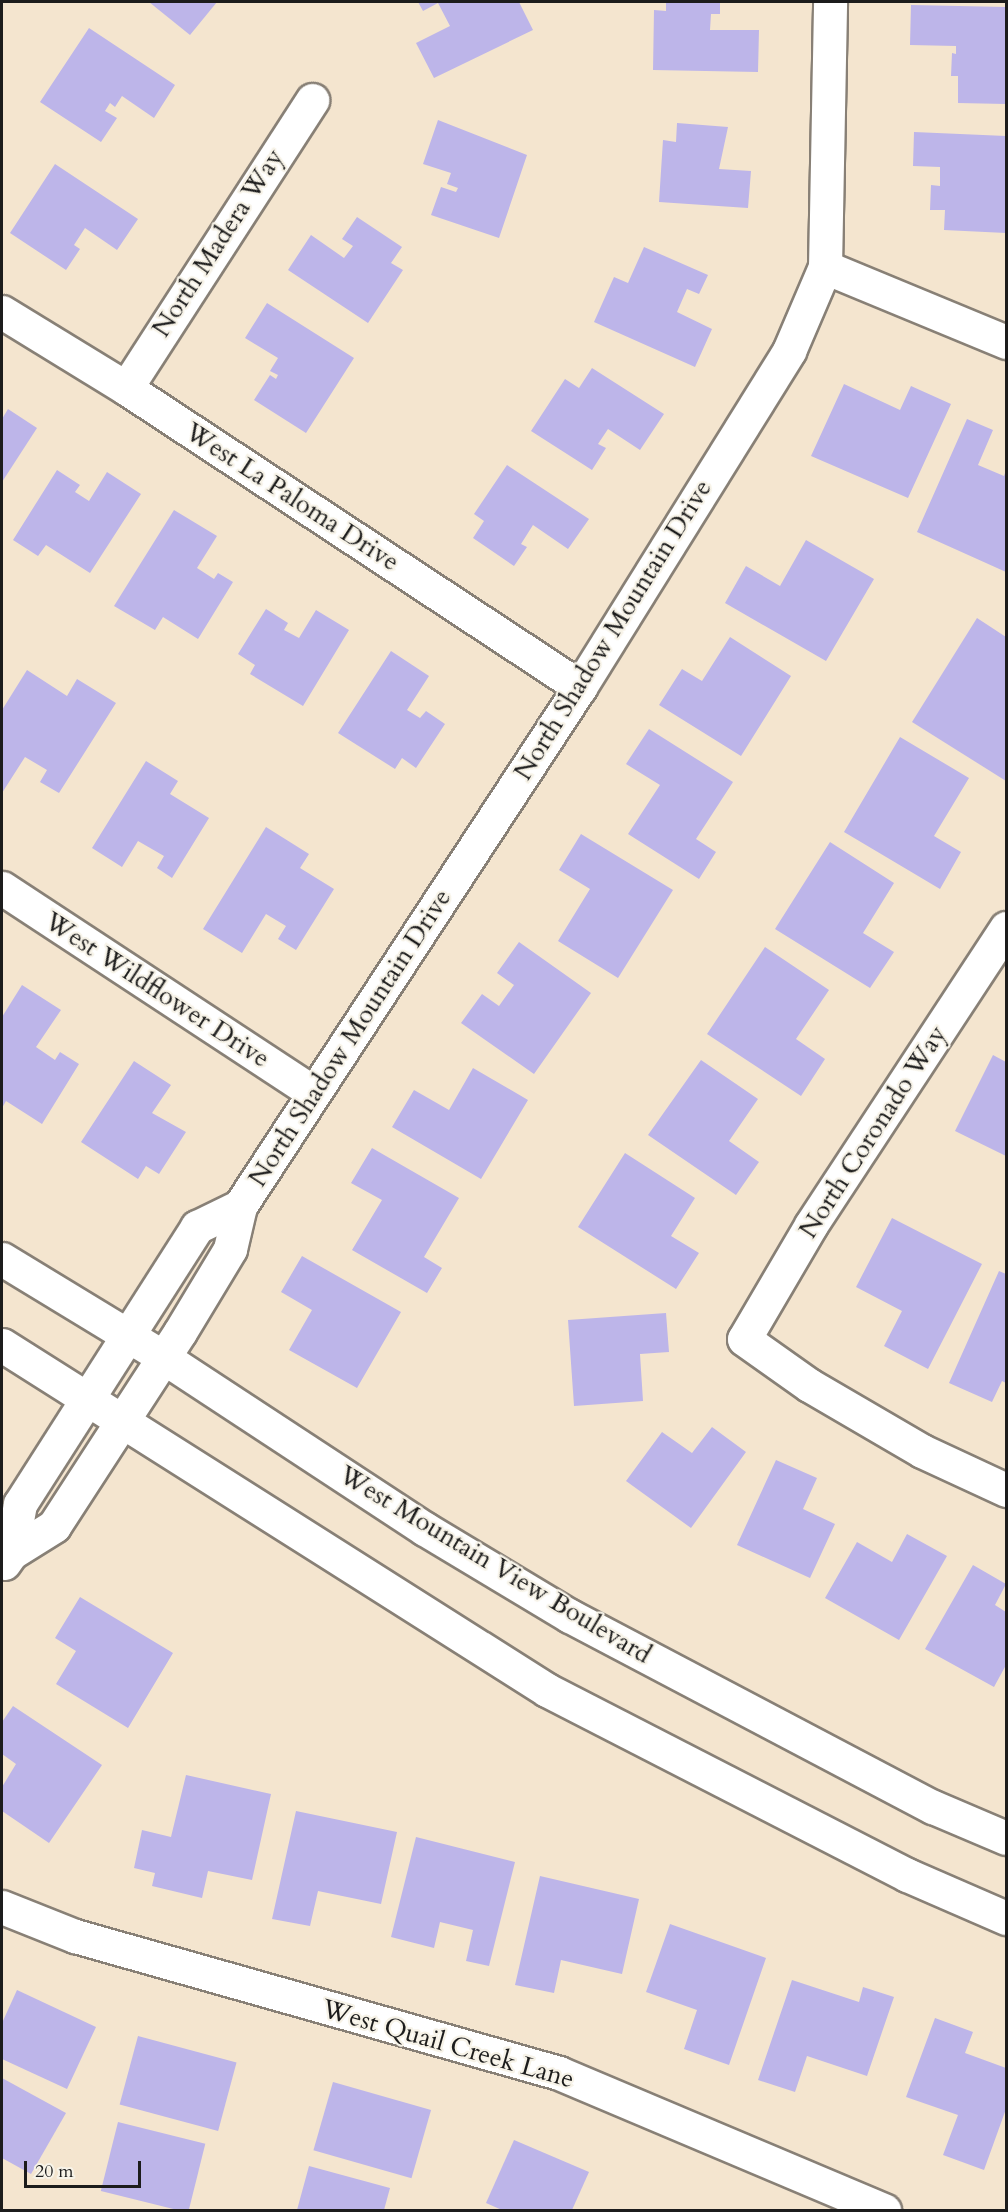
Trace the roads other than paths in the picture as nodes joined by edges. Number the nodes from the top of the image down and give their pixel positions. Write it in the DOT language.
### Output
graph roads {
  1 [pos="830,2"];
  2 [pos="312,100"];
  3 [pos="825,267"];
  4 [pos="2,312"];
  5 [pos="1006,342"];
  6 [pos="126,388"];
  7 [pos="580,687"];
  8 [pos="2,888"];
  9 [pos="1006,931"];
  10 [pos="312,1092"];
  11 [pos="240,1206"];
  12 [pos="2,1259"];
  13 [pos="127,1335"];
  14 [pos="2,1345"];
  15 [pos="163,1357"];
  16 [pos="86,1399"];
  17 [pos="120,1421"];
  18 [pos="1006,1490"];
  19 [pos="6,1560"];
  20 [pos="1006,1838"];
  21 [pos="2,1907"];
  22 [pos="1006,1918"];
  23 [pos="884,2211"];
  1 -- 3 [label="street, North Shadow Mountain Drive"];
  2 -- 6 [label="street, North Madera Way"];
  3 -- 5 [label="street"];
  3 -- 7 [label="street, North Shadow Mountain Drive"];
  4 -- 6 [label="street, West La Paloma Drive"];
  6 -- 7 [label="street, West La Paloma Drive"];
  7 -- 10 [label="street, North Shadow Mountain Drive"];
  8 -- 10 [label="street, West Wildflower Drive"];
  9 -- 18 [label="street, North Coronado Way"];
  10 -- 11 [label="street, North Shadow Mountain Drive"];
  11 -- 13 [label="street, North Shadow Mountain Drive"];
  11 -- 15 [label="street, North Shadow Mountain Drive"];
  12 -- 13 [label="street, West Mountain View Boulevard"];
  13 -- 15 [label="street, West Mountain View Boulevard"];
  13 -- 16 [label="street, North Shadow Mountain Drive"];
  14 -- 16 [label="street"];
  15 -- 17 [label="street, North Shadow Mountain Drive"];
  15 -- 20 [label="street, West Mountain View Boulevard"];
  16 -- 17 [label="street"];
  16 -- 19 [label="street, North Shadow Mountain Drive"];
  17 -- 19 [label="street, North Shadow Mountain Drive"];
  17 -- 22 [label="street"];
  21 -- 23 [label="street, West Quail Creek Lane"];
}
